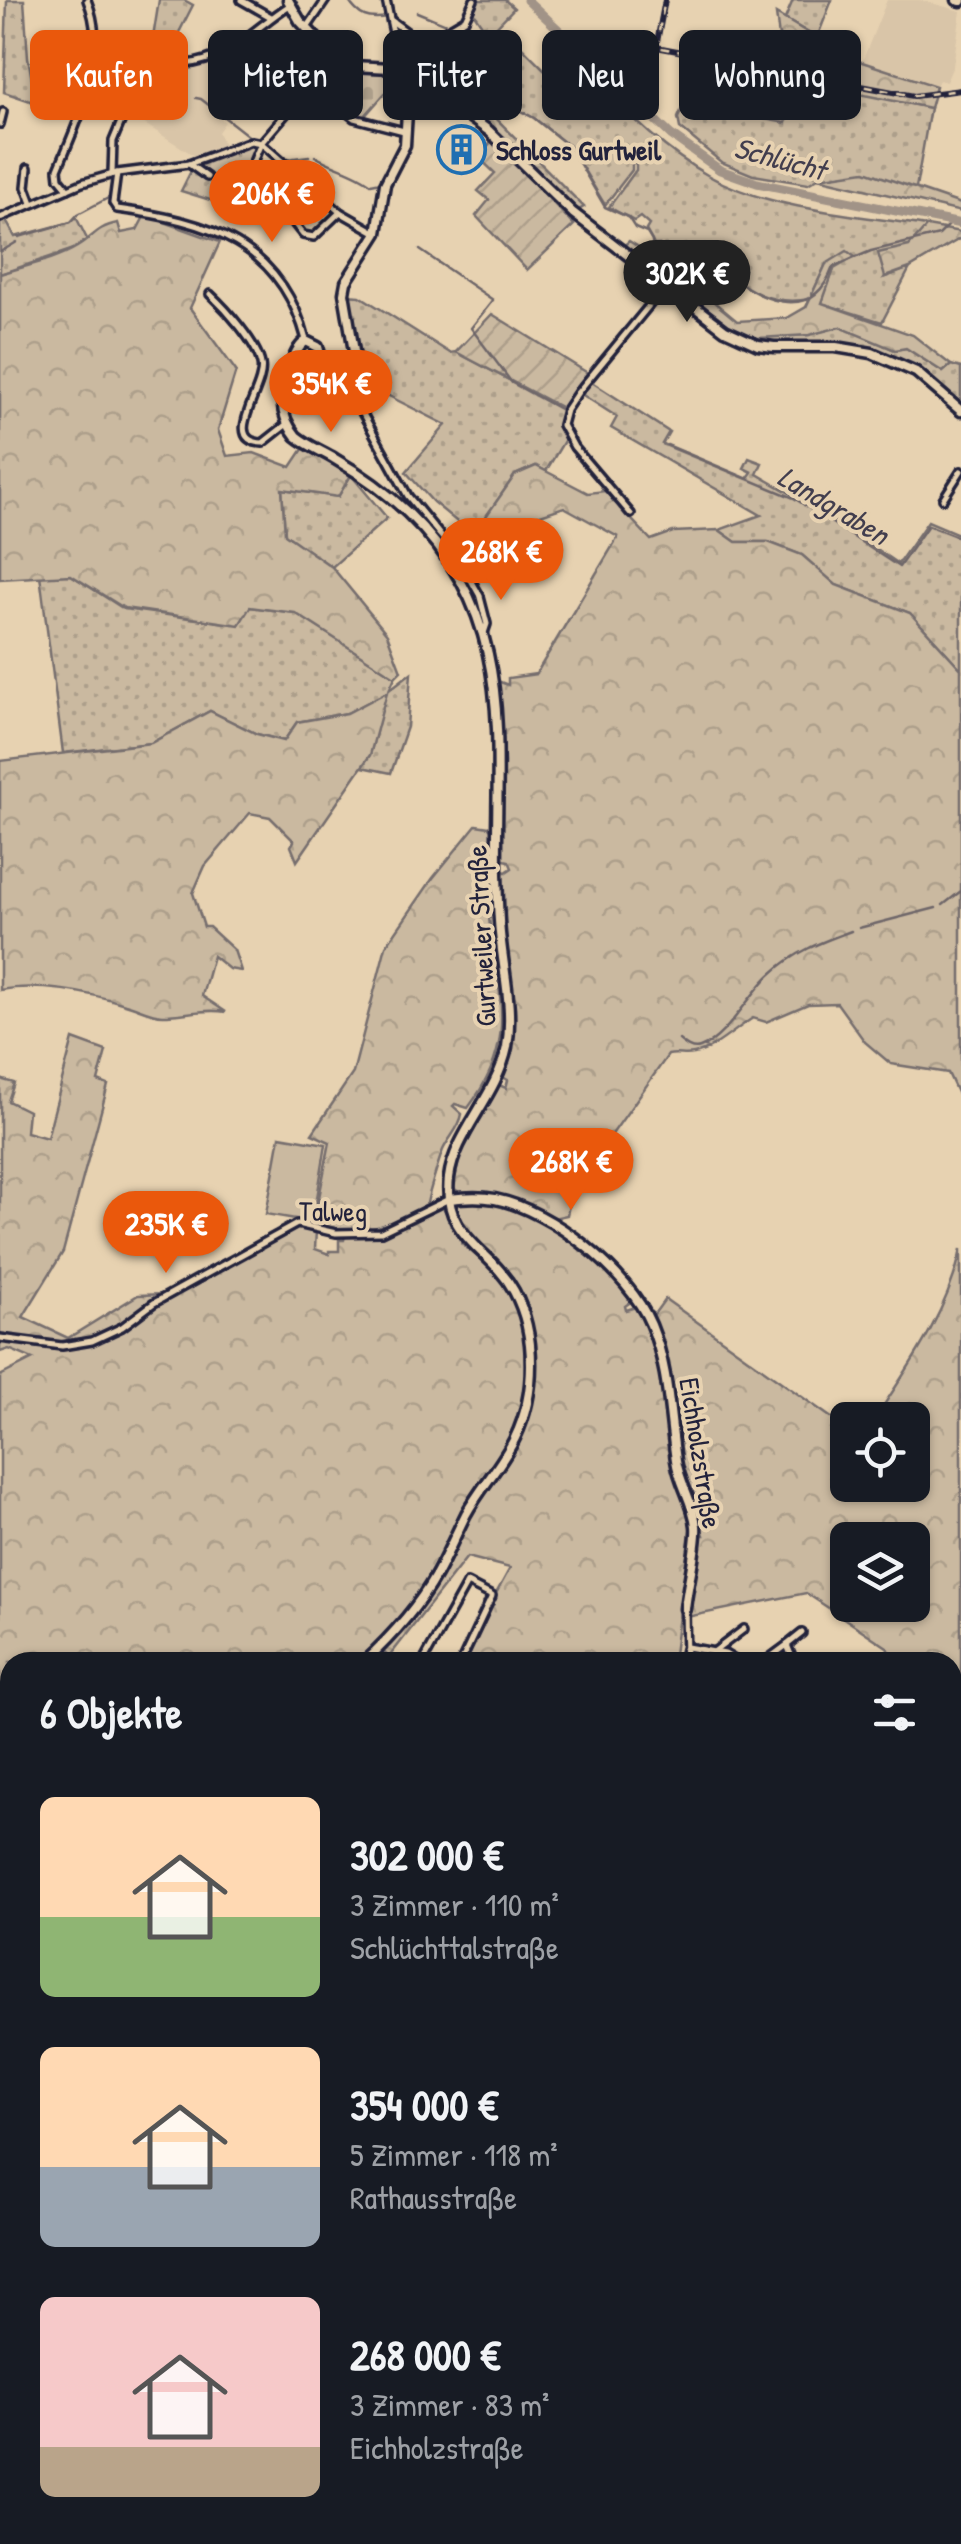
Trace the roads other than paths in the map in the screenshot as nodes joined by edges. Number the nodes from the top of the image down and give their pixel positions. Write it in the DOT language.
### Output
graph roads {
  1 [pos="87,0"];
  2 [pos="241,0"];
  3 [pos="326,0"];
  4 [pos="386,0"];
  5 [pos="474,0"];
  6 [pos="289,2"];
  7 [pos="271,17"];
  8 [pos="392,22"];
  9 [pos="310,25"];
  10 [pos="311,30"];
  11 [pos="392,30"];
  12 [pos="188,63"];
  13 [pos="3,112"];
  14 [pos="124,120"];
  15 [pos="281,120"];
  16 [pos="362,120"];
  17 [pos="407,120"];
  18 [pos="475,120"];
  19 [pos="0,124"];
  20 [pos="407,132"];
  21 [pos="261,143"];
  22 [pos="189,164"];
  23 [pos="28,168"];
  24 [pos="114,174"];
  25 [pos="207,177"];
  26 [pos="68,189"];
  27 [pos="241,190"];
  28 [pos="32,203"];
  29 [pos="340,212"];
  30 [pos="286,213"];
  31 [pos="0,218"];
  32 [pos="377,233"];
  33 [pos="666,285"];
  34 [pos="210,294"];
  35 [pos="306,340"];
  36 [pos="352,388"];
  37 [pos="961,412"];
  38 [pos="287,424"];
  39 [pos="961,471"];
  40 [pos="943,498"];
  41 [pos="631,514"];
  42 [pos="476,598"];
  43 [pos="449,1199"];
  44 [pos="0,1338"];
  45 [pos="686,1609"];
  46 [pos="744,1629"];
  47 [pos="802,1632"];
  48 [pos="787,1645"];
  49 [pos="687,1646"];
  50 [pos="715,1651"];
  51 [pos="374,1652"];
  52 [pos="428,1652"];
  53 [pos="465,1652"];
  54 [pos="686,1652"];
  55 [pos="778,1652"];
  56 [pos="790,1652"];
  1 -- 26 [label="street"];
  2 -- 7 [label="street"];
  3 -- 9 [label="street"];
  4 -- 8 [label="street"];
  5 -- 8 [label="street"];
  6 -- 7 [label="street"];
  6 -- 10 [label="main road"];
  7 -- 12 [label="street"];
  8 -- 11 [label="street"];
  13 -- 19 [label="street"];
  14 -- 24 [label="street"];
  15 -- 21 [label="street"];
  16 -- 20 [label="street"];
  17 -- 20 [label="main road"];
  18 -- 33 [label="main road"];
  20 -- 32 [label="main road"];
  21 -- 22 [label="street"];
  21 -- 27 [label="street"];
  21 -- 29 [label="street"];
  22 -- 24 [label="street"];
  22 -- 25 [label="street"];
  23 -- 28 [label="street"];
  24 -- 26 [label="street"];
  24 -- 35 [label="street"];
  26 -- 28 [label="street"];
  28 -- 31 [label="street"];
  29 -- 30 [label="street"];
  29 -- 32 [label="street"];
  32 -- 36 [label="main road"];
  33 -- 37 [label="main road"];
  33 -- 41 [label="street"];
  34 -- 38 [label="street"];
  35 -- 36 [label="main road"];
  35 -- 38 [label="main road"];
  36 -- 42 [label="street"];
  38 -- 42 [label="main road, Gurtweiler Straße"];
  39 -- 40 [label="street"];
  42 -- 43 [label="main road, Gurtweiler Straße"];
  43 -- 44 [label="street, Talweg"];
  43 -- 45 [label="main road, Eichholzstraße"];
  43 -- 51 [label="main road"];
  45 -- 49 [label="street, Eichholzstraße"];
  46 -- 50 [label="street"];
  47 -- 48 [label="street"];
  48 -- 55 [label="street"];
  48 -- 56 [label="street"];
  49 -- 50 [label="street"];
  49 -- 54 [label="street, Eichholzstraße"];
  52 -- 53 [label="street"];
}
